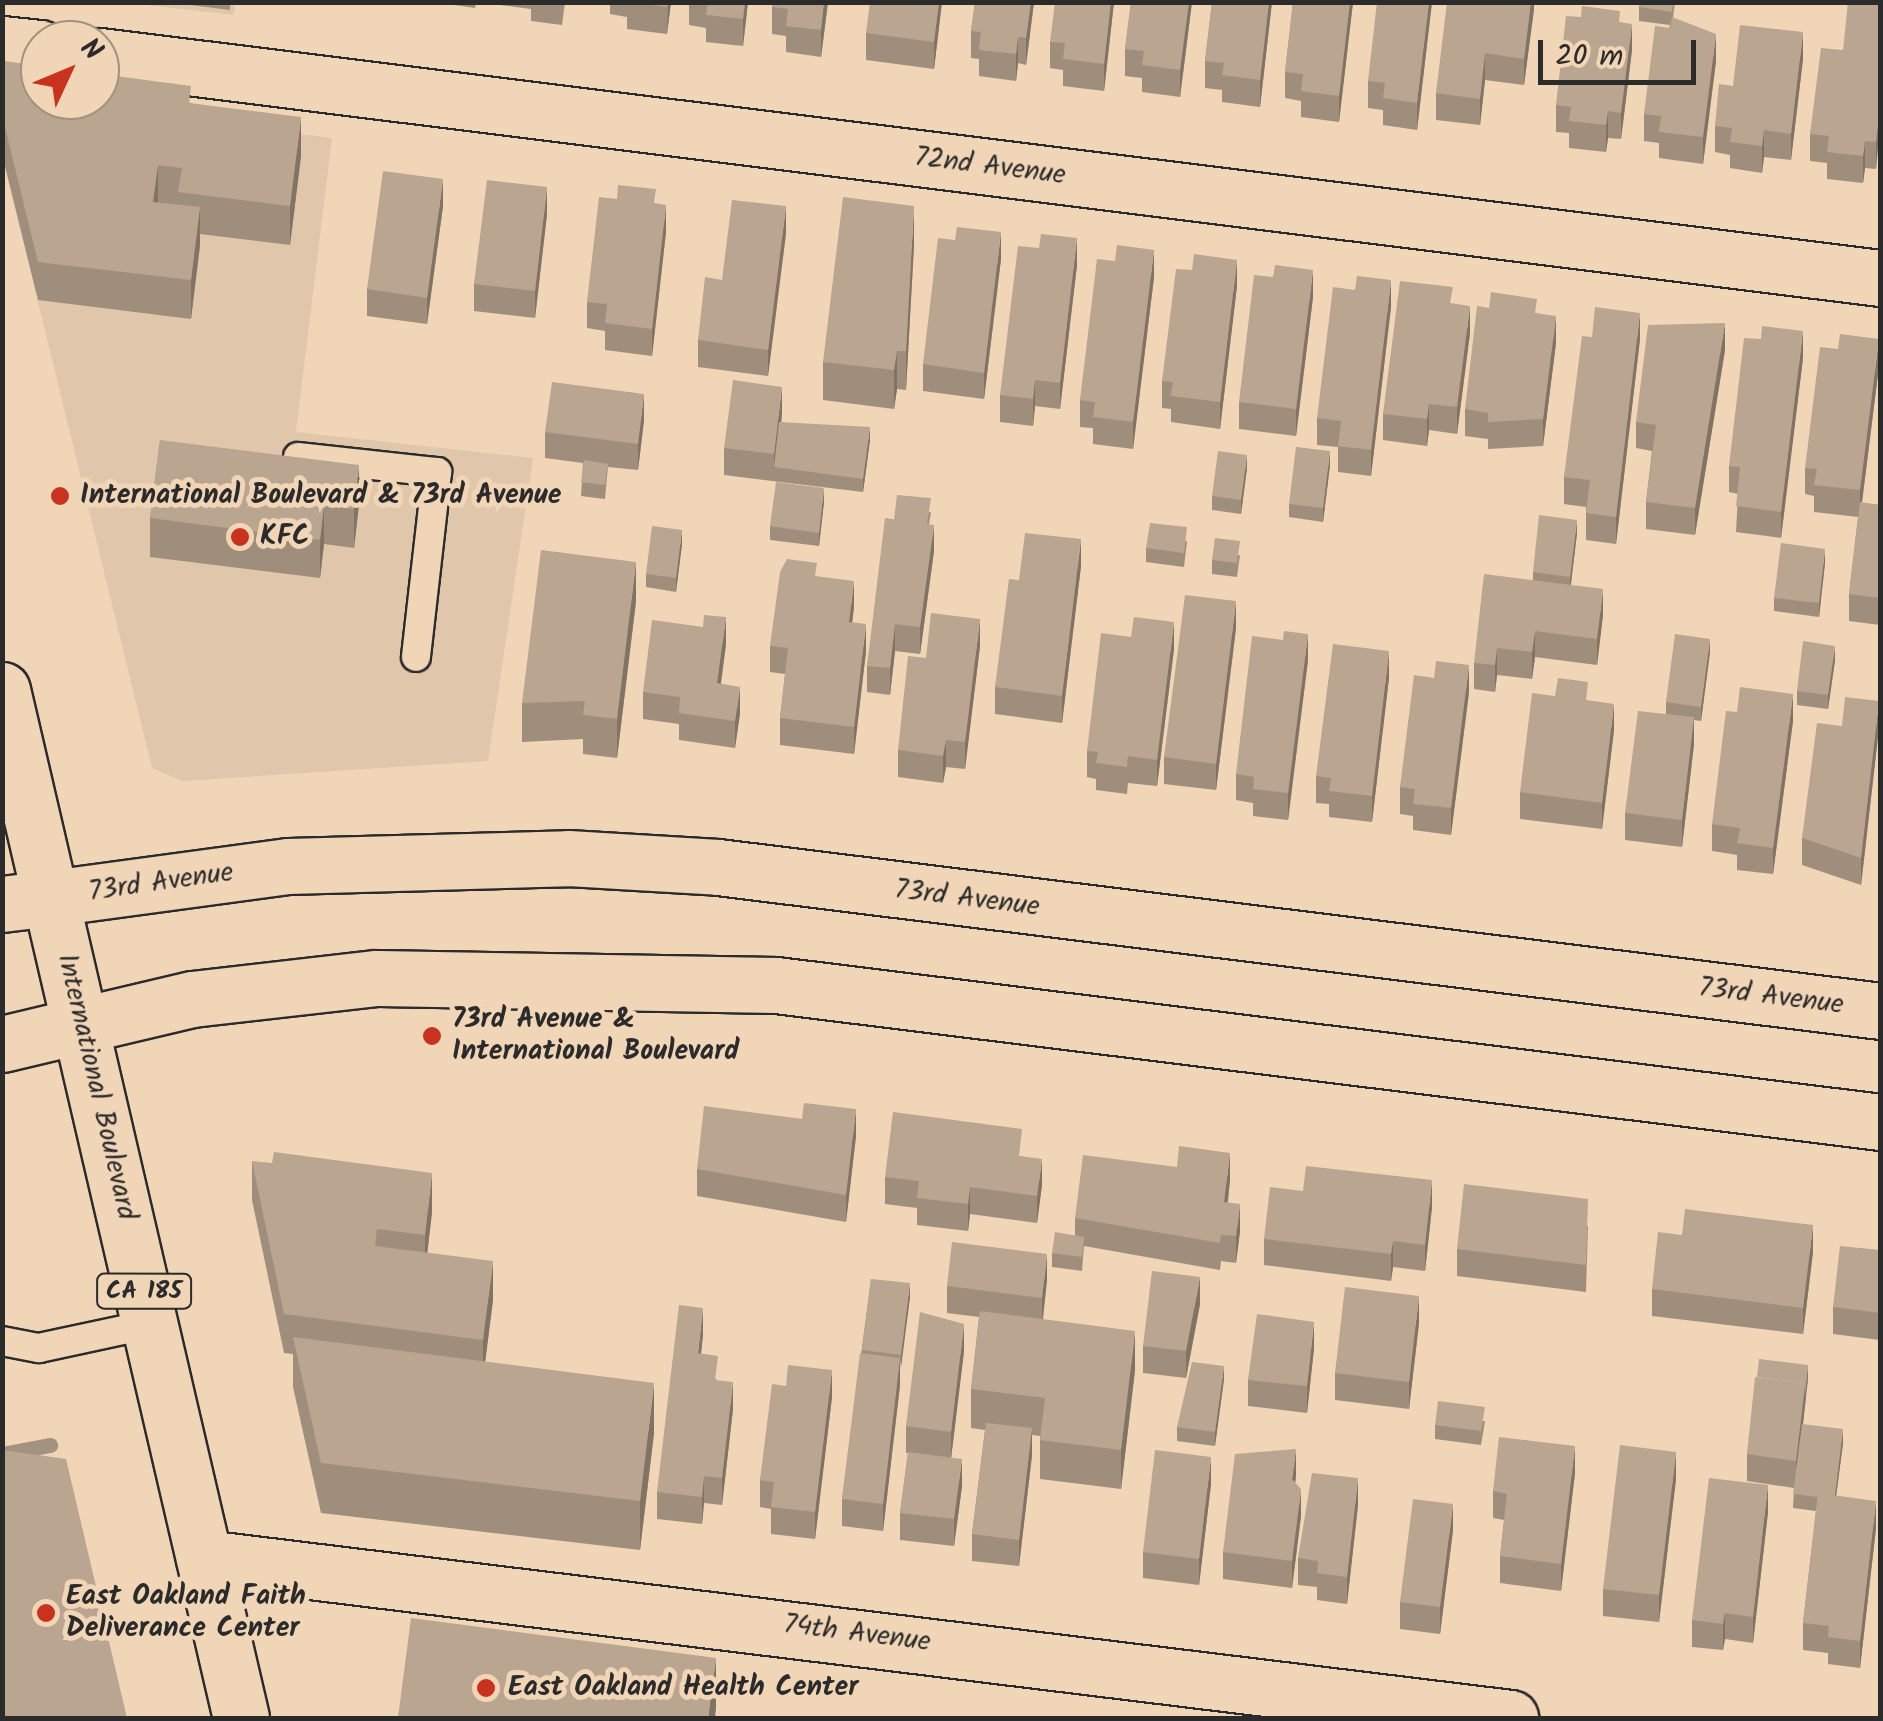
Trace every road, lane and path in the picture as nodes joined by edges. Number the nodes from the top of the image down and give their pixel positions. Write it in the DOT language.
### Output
graph roads {
  1 [pos="120,58"];
  2 [pos="1880,278"];
  3 [pos="298,458"];
  4 [pos="416,656"];
  5 [pos="2,690"];
  6 [pos="27,901"];
  7 [pos="1880,1011"];
  8 [pos="82,1025"];
  9 [pos="2,1044"];
  10 [pos="1880,1122"];
  11 [pos="151,1324"];
  12 [pos="2,1341"];
  13 [pos="204,1558"];
  14 [pos="240,1718"];
  15 [pos="1510,1718"];
  1 -- 2 [label="main road, 72nd Avenue"];
  3 -- 4 [label="lane"];
  5 -- 6 [label="main road, International Boulevard / CA 185"];
  6 -- 7 [label="main road, 73rd Avenue"];
  6 -- 8 [label="main road, International Boulevard / CA 185"];
  8 -- 9 [label="main road"];
  8 -- 10 [label="main road"];
  8 -- 11 [label="main road, International Boulevard / CA 185"];
  11 -- 12 [label="lane"];
  11 -- 13 [label="main road, International Boulevard / CA 185"];
  13 -- 14 [label="main road, International Boulevard / CA 185"];
  13 -- 15 [label="main road, 74th Avenue"];
}
